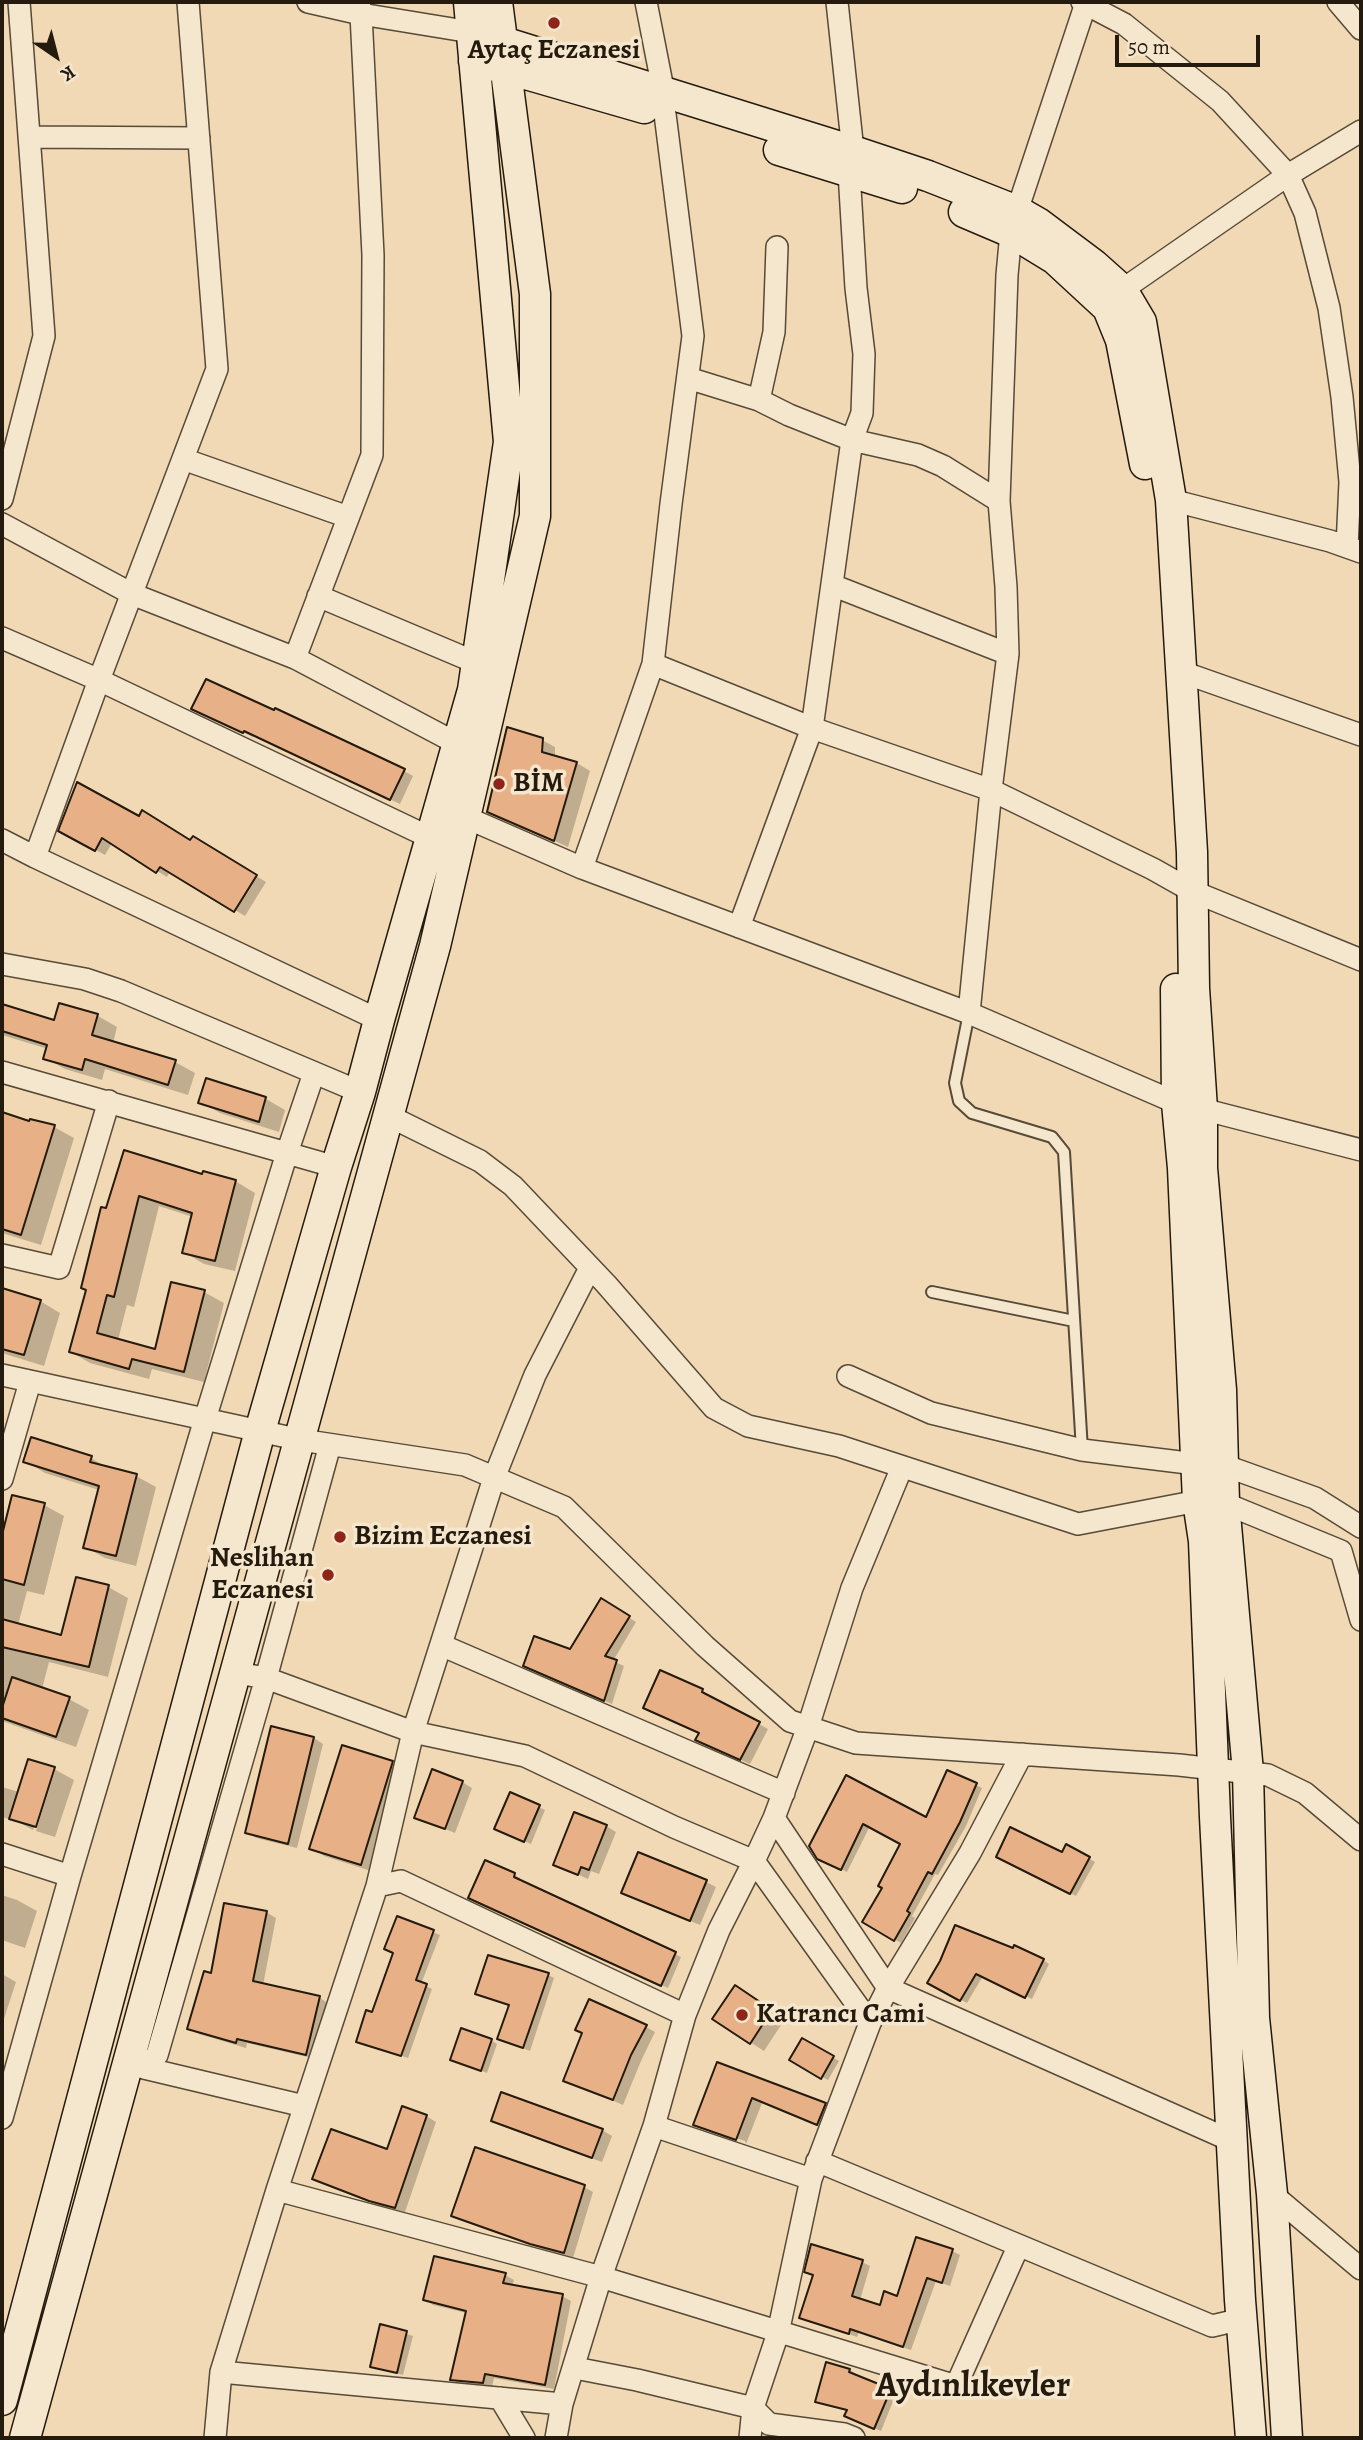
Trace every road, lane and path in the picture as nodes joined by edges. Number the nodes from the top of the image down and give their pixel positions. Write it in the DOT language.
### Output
graph roads {
  1 [pos="19,2"];
  2 [pos="188,2"];
  3 [pos="308,2"];
  4 [pos="469,2"];
  5 [pos="497,2"];
  6 [pos="646,2"];
  7 [pos="837,2"];
  8 [pos="1338,2"];
  9 [pos="1084,3"];
  10 [pos="360,8"];
  11 [pos="1361,29"];
  12 [pos="473,47"];
  13 [pos="503,54"];
  14 [pos="665,104"];
  15 [pos="1361,131"];
  16 [pos="29,137"];
  17 [pos="199,138"];
  18 [pos="851,161"];
  19 [pos="1288,175"];
  20 [pos="1014,221"];
  21 [pos="777,247"];
  22 [pos="1115,299"];
  23 [pos="688,377"];
  24 [pos="759,400"];
  25 [pos="852,440"];
  26 [pos="183,459"];
  27 [pos="2,499"];
  28 [pos="1171,500"];
  29 [pos="999,501"];
  30 [pos="348,517"];
  31 [pos="2,524"];
  32 [pos="1354,550"];
  33 [pos="832,585"];
  34 [pos="132,594"];
  35 [pos="318,596"];
  36 [pos="2,638"];
  37 [pos="1008,654"];
  38 [pos="295,658"];
  39 [pos="477,663"];
  40 [pos="653,664"];
  41 [pos="1182,672"];
  42 [pos="99,680"];
  43 [pos="812,728"];
  44 [pos="1361,735"];
  45 [pos="458,744"];
  46 [pos="991,790"];
  47 [pos="465,817"];
  48 [pos="431,838"];
  49 [pos="2,840"];
  50 [pos="35,857"];
  51 [pos="582,868"];
  52 [pos="1183,886"];
  53 [pos="739,927"];
  54 [pos="1361,960"];
  55 [pos="2,964"];
  56 [pos="969,1013"];
  57 [pos="379,1020"];
  58 [pos="2,1072"];
  59 [pos="314,1073"];
  60 [pos="360,1092"];
  61 [pos="109,1101"];
  62 [pos="1190,1106"];
  63 [pos="389,1116"];
  64 [pos="1361,1150"];
  65 [pos="287,1153"];
  66 [pos="336,1167"];
  67 [pos="2,1255"];
  68 [pos="590,1268"];
  69 [pos="932,1292"];
  70 [pos="1074,1321"];
  71 [pos="2,1375"];
  72 [pos="848,1376"];
  73 [pos="30,1381"];
  74 [pos="205,1419"];
  75 [pos="260,1431"];
  76 [pos="301,1440"];
  77 [pos="330,1445"];
  78 [pos="1082,1450"];
  79 [pos="1210,1465"];
  80 [pos="902,1467"];
  81 [pos="495,1478"];
  82 [pos="2,1479"];
  83 [pos="1211,1502"];
  84 [pos="1361,1527"];
  85 [pos="1361,1620"];
  86 [pos="441,1645"];
  87 [pos="251,1675"];
  88 [pos="808,1727"];
  89 [pos="413,1732"];
  90 [pos="1022,1754"];
  91 [pos="1213,1770"];
  92 [pos="1248,1772"];
  93 [pos="784,1793"];
  94 [pos="774,1818"];
  95 [pos="1361,1840"];
  96 [pos="2,1854"];
  97 [pos="754,1861"];
  98 [pos="70,1876"];
  99 [pos="377,1886"];
  100 [pos="888,1988"];
  101 [pos="685,2015"];
  102 [pos="870,2023"];
  103 [pos="304,2106"];
  104 [pos="2,2118"];
  105 [pos="654,2126"];
  106 [pos="1231,2141"];
  107 [pos="814,2170"];
  108 [pos="277,2190"];
  109 [pos="1272,2194"];
  110 [pos="1018,2247"];
  111 [pos="1361,2269"];
  112 [pos="601,2277"];
  113 [pos="1242,2319"];
  114 [pos="778,2333"];
  115 [pos="6,2366"];
  116 [pos="575,2368"];
  117 [pos="221,2372"];
  118 [pos="500,2398"];
  119 [pos="2,2400"];
  120 [pos="562,2404"];
  121 [pos="753,2408"];
  122 [pos="25,2438"];
  123 [pos="215,2438"];
  124 [pos="524,2438"];
  125 [pos="556,2438"];
  126 [pos="750,2438"];
  127 [pos="854,2438"];
  128 [pos="1251,2438"];
  129 [pos="1287,2438"];
  1 -- 16 [label="street"];
  2 -- 17 [label="street"];
  3 -- 10 [label="street"];
  4 -- 12 [label="main road"];
  5 -- 13 [label="main road"];
  6 -- 14 [label="street"];
  7 -- 18 [label="street"];
  8 -- 11 [label="street"];
  9 -- 19 [label="street"];
  9 -- 20 [label="street"];
  10 -- 12 [label="street"];
  10 -- 30 [label="street"];
  12 -- 13 [label="main road"];
  12 -- 39 [label="main road"];
  13 -- 14 [label="main road"];
  13 -- 47 [label="main road"];
  14 -- 18 [label="main road"];
  14 -- 23 [label="street"];
  15 -- 19 [label="street"];
  16 -- 17 [label="street"];
  16 -- 27 [label="street"];
  17 -- 26 [label="street"];
  18 -- 20 [label="main road"];
  18 -- 25 [label="street"];
  19 -- 22 [label="street"];
  19 -- 32 [label="street"];
  20 -- 22 [label="main road"];
  20 -- 29 [label="street"];
  21 -- 24 [label="street"];
  22 -- 28 [label="main road"];
  22 -- 52 [label="main road"];
  23 -- 24 [label="street"];
  23 -- 40 [label="street"];
  24 -- 25 [label="street"];
  25 -- 29 [label="street"];
  25 -- 33 [label="street"];
  26 -- 30 [label="street"];
  26 -- 34 [label="street"];
  28 -- 32 [label="street"];
  28 -- 41 [label="main road"];
  29 -- 37 [label="street"];
  30 -- 35 [label="street"];
  31 -- 34 [label="street"];
  33 -- 37 [label="street"];
  33 -- 43 [label="street"];
  34 -- 38 [label="street"];
  34 -- 42 [label="street"];
  35 -- 38 [label="street"];
  35 -- 39 [label="street"];
  36 -- 42 [label="street"];
  37 -- 46 [label="street"];
  38 -- 45 [label="street"];
  39 -- 45 [label="main road"];
  40 -- 43 [label="street"];
  40 -- 51 [label="street"];
  41 -- 44 [label="street"];
  41 -- 52 [label="main road"];
  42 -- 48 [label="street"];
  42 -- 50 [label="street"];
  43 -- 46 [label="street"];
  43 -- 53 [label="street"];
  45 -- 48 [label="main road"];
  46 -- 52 [label="street"];
  46 -- 56 [label="street"];
  47 -- 51 [label="street"];
  47 -- 63 [label="main road"];
  48 -- 57 [label="main road"];
  49 -- 50 [label="street"];
  50 -- 57 [label="street"];
  51 -- 53 [label="street"];
  52 -- 54 [label="street"];
  52 -- 62 [label="main road"];
  53 -- 56 [label="street"];
  55 -- 59 [label="street"];
  56 -- 62 [label="street"];
  56 -- 70 [label="lane"];
  57 -- 60 [label="main road"];
  58 -- 61 [label="street"];
  59 -- 60 [label="street"];
  59 -- 65 [label="street"];
  60 -- 66 [label="main road"];
  61 -- 65 [label="street"];
  61 -- 67 [label="street"];
  62 -- 64 [label="street"];
  62 -- 79 [label="main road"];
  63 -- 68 [label="street"];
  63 -- 76 [label="main road"];
  65 -- 66 [label="street"];
  65 -- 74 [label="street"];
  66 -- 75 [label="main road"];
  68 -- 80 [label="street"];
  68 -- 81 [label="street"];
  69 -- 70 [label="lane"];
  70 -- 78 [label="lane"];
  71 -- 73 [label="street"];
  72 -- 78 [label="street"];
  73 -- 74 [label="street"];
  73 -- 82 [label="street"];
  74 -- 75 [label="street"];
  74 -- 98 [label="street"];
  75 -- 76 [label="street"];
  75 -- 115 [label="main road"];
  76 -- 77 [label="street"];
  76 -- 87 [label="main road"];
  77 -- 81 [label="street"];
  77 -- 87 [label="street"];
  78 -- 79 [label="street"];
  79 -- 83 [label="main road"];
  79 -- 84 [label="street"];
  80 -- 83 [label="street"];
  80 -- 88 [label="street"];
  81 -- 86 [label="street"];
  81 -- 88 [label="street"];
  83 -- 85 [label="street"];
  83 -- 91 [label="main road"];
  83 -- 92 [label="main road"];
  86 -- 89 [label="street"];
  86 -- 93 [label="street"];
  87 -- 89 [label="street"];
  87 -- 103 [label="street"];
  87 -- 122 [label="main road"];
  88 -- 90 [label="street"];
  88 -- 93 [label="street"];
  89 -- 97 [label="street"];
  89 -- 99 [label="street"];
  90 -- 91 [label="street"];
  90 -- 100 [label="street"];
  91 -- 92 [label="street"];
  91 -- 106 [label="main road"];
  92 -- 95 [label="street"];
  92 -- 109 [label="main road"];
  93 -- 94 [label="street"];
  94 -- 97 [label="street"];
  94 -- 100 [label="street"];
  96 -- 98 [label="street"];
  97 -- 101 [label="street"];
  97 -- 102 [label="street"];
  98 -- 104 [label="street"];
  99 -- 101 [label="street"];
  99 -- 103 [label="street"];
  100 -- 102 [label="street"];
  100 -- 106 [label="street"];
  101 -- 105 [label="street"];
  102 -- 107 [label="street"];
  103 -- 108 [label="street"];
  105 -- 107 [label="street"];
  105 -- 112 [label="street"];
  106 -- 113 [label="main road"];
  107 -- 110 [label="street"];
  107 -- 114 [label="street"];
  108 -- 112 [label="street"];
  108 -- 117 [label="street"];
  109 -- 111 [label="street"];
  109 -- 129 [label="main road"];
  110 -- 113 [label="street"];
  110 -- 114 [label="street"];
  112 -- 114 [label="street"];
  112 -- 116 [label="street"];
  113 -- 128 [label="main road"];
  114 -- 121 [label="street"];
  115 -- 119 [label="main road"];
  116 -- 120 [label="street"];
  116 -- 121 [label="street"];
  117 -- 118 [label="street"];
  117 -- 123 [label="street"];
  118 -- 120 [label="street"];
  118 -- 124 [label="street"];
  120 -- 125 [label="street"];
  121 -- 126 [label="street"];
  121 -- 127 [label="street"];
}
